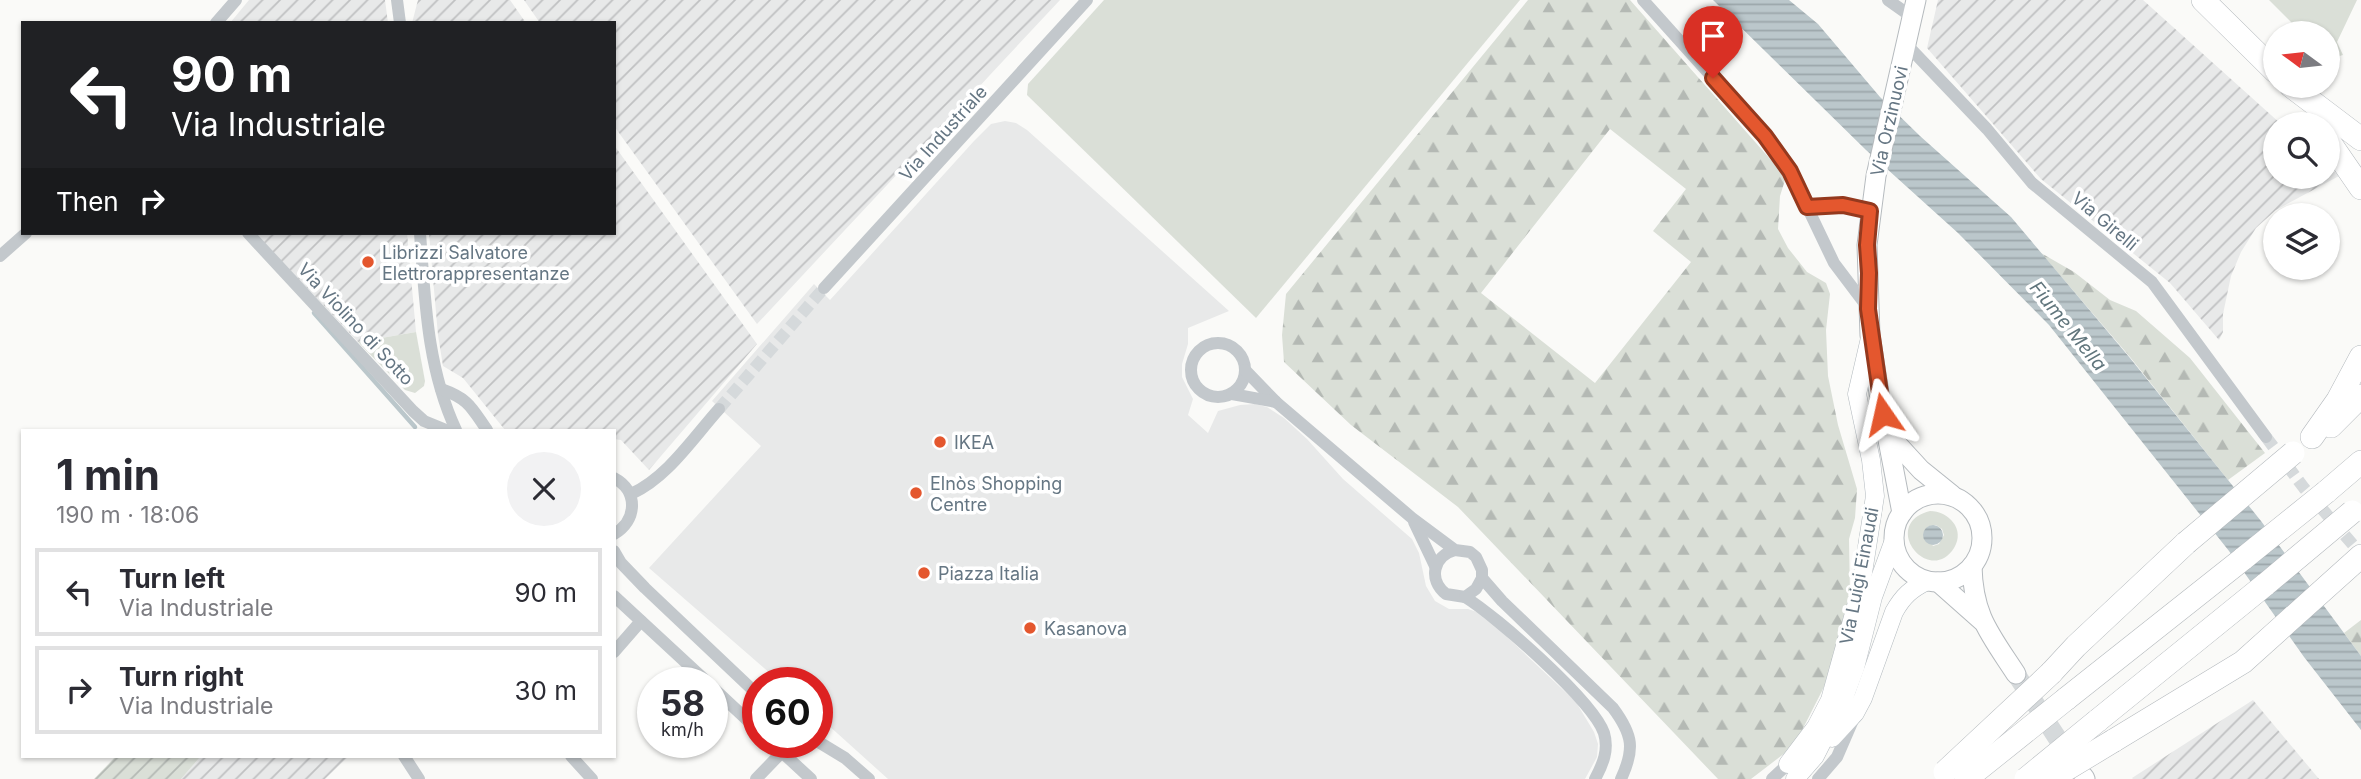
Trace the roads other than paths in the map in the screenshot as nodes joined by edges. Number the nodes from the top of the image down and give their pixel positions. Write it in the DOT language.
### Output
graph roads {
  1 [pos="236,0"];
  2 [pos="397,0"];
  3 [pos="402,0"];
  4 [pos="1087,0"];
  5 [pos="1643,0"];
  6 [pos="1888,0"];
  7 [pos="2203,0"];
  8 [pos="1914,8"];
  9 [pos="218,21"];
  10 [pos="400,21"];
  11 [pos="400,21"];
  12 [pos="1907,45"];
  13 [pos="2263,60"];
  14 [pos="2301,98"];
  15 [pos="2307,98"];
  16 [pos="2312,112"];
  17 [pos="2361,139"];
  18 [pos="2340,140"];
  19 [pos="2340,153"];
  20 [pos="2361,157"];
  21 [pos="2361,188"];
  22 [pos="1807,207"];
  23 [pos="1870,211"];
  24 [pos="24,235"];
  25 [pos="249,235"];
  26 [pos="420,235"];
  27 [pos="0,256"];
  28 [pos="824,288"];
  29 [pos="1868,309"];
  30 [pos="1870,335"];
  31 [pos="2361,357"];
  32 [pos="1245,370"];
  33 [pos="441,389"];
  34 [pos="1232,394"];
  35 [pos="2361,396"];
  36 [pos="1276,402"];
  37 [pos="719,408"];
  38 [pos="444,429"];
  39 [pos="456,429"];
  40 [pos="485,429"];
  41 [pos="1888,434"];
  42 [pos="2266,437"];
  43 [pos="2312,438"];
  44 [pos="2361,462"];
  45 [pos="616,479"];
  46 [pos="631,494"];
  47 [pos="1952,496"];
  48 [pos="2356,509"];
  49 [pos="1902,513"];
  50 [pos="1412,519"];
  51 [pos="616,532"];
  52 [pos="1894,540"];
  53 [pos="1455,550"];
  54 [pos="616,554"];
  55 [pos="2361,556"];
  56 [pos="1436,566"];
  57 [pos="1972,566"];
  58 [pos="1482,578"];
  59 [pos="1933,582"];
  60 [pos="1465,597"];
  61 [pos="616,598"];
  62 [pos="641,621"];
  63 [pos="1982,621"];
  64 [pos="616,650"];
  65 [pos="691,667"];
  66 [pos="2016,674"];
  67 [pos="742,680"];
  68 [pos="728,702"];
  69 [pos="1855,713"];
  70 [pos="742,715"];
  71 [pos="1832,725"];
  72 [pos="833,751"];
  73 [pos="1815,756"];
  74 [pos="405,758"];
  75 [pos="573,758"];
  76 [pos="776,758"];
  77 [pos="788,758"];
  78 [pos="1791,771"];
  79 [pos="1949,777"];
  80 [pos="419,779"];
  81 [pos="593,779"];
  82 [pos="756,779"];
  83 [pos="811,779"];
  84 [pos="869,779"];
  85 [pos="1595,779"];
  86 [pos="1621,779"];
  87 [pos="1772,779"];
  88 [pos="1818,779"];
  89 [pos="2026,779"];
  90 [pos="2050,779"];
  1 -- 9 [label="street"];
  2 -- 10 [label="street"];
  3 -- 11 [label="street"];
  4 -- 28 [label="street, Via Industriale"];
  5 -- 22 [label="street"];
  6 -- 8 [label="street, Via Orzinuovi"];
  7 -- 13 [label="highway"];
  8 -- 12 [label="main road, Via Orzinuovi"];
  12 -- 23 [label="main road, Via Orzinuovi"];
  12 -- 42 [label="street, Via Girelli"];
  14 -- 16 [label="highway"];
  15 -- 17 [label="highway"];
  18 -- 20 [label="highway"];
  19 -- 21 [label="highway"];
  22 -- 23 [label="street"];
  22 -- 29 [label="street"];
  23 -- 29 [label="main road, Via Orzinuovi"];
  24 -- 27 [label="street"];
  25 -- 38 [label="street, Via Violino di Sotto"];
  26 -- 33 [label="street"];
  29 -- 30 [label="main road, Via Orzinuovi"];
  30 -- 41 [label="main road, Via Orzinuovi"];
  30 -- 78 [label="street, Via Luigi Einaudi"];
  31 -- 43 [label="highway"];
  32 -- 34 [label="street"];
  32 -- 34 [label="street"];
  32 -- 36 [label="street"];
  33 -- 39 [label="street"];
  33 -- 40 [label="street"];
  34 -- 36 [label="street"];
  35 -- 43 [label="highway"];
  36 -- 50 [label="street"];
  37 -- 46 [label="street"];
  41 -- 47 [label="main road, Via Orzinuovi"];
  41 -- 49 [label="main road, Via Orzinuovi"];
  43 -- 79 [label="highway, bridge"];
  44 -- 79 [label="highway, bridge"];
  45 -- 46 [label="street"];
  46 -- 51 [label="street"];
  47 -- 49 [label="main road"];
  47 -- 57 [label="main road"];
  48 -- 89 [label="highway, bridge"];
  49 -- 52 [label="main road"];
  50 -- 53 [label="street"];
  50 -- 56 [label="street"];
  52 -- 59 [label="main road"];
  52 -- 71 [label="street"];
  53 -- 56 [label="street"];
  53 -- 58 [label="street"];
  54 -- 67 [label="street"];
  55 -- 90 [label="highway, bridge"];
  56 -- 60 [label="street"];
  57 -- 59 [label="main road"];
  57 -- 63 [label="main road"];
  58 -- 60 [label="street"];
  58 -- 86 [label="street"];
  59 -- 63 [label="main road"];
  59 -- 69 [label="street"];
  60 -- 85 [label="street"];
  61 -- 62 [label="street"];
  62 -- 64 [label="street"];
  62 -- 65 [label="street"];
  63 -- 66 [label="main road"];
  68 -- 70 [label="street"];
  69 -- 73 [label="street"];
  69 -- 88 [label="street"];
  71 -- 73 [label="street"];
  71 -- 78 [label="street, Via Luigi Einaudi"];
  72 -- 84 [label="street"];
  73 -- 78 [label="street"];
  74 -- 80 [label="street"];
  75 -- 81 [label="street"];
  76 -- 82 [label="street"];
  77 -- 83 [label="street"];
  78 -- 87 [label="street, Via Luigi Einaudi"];
}
